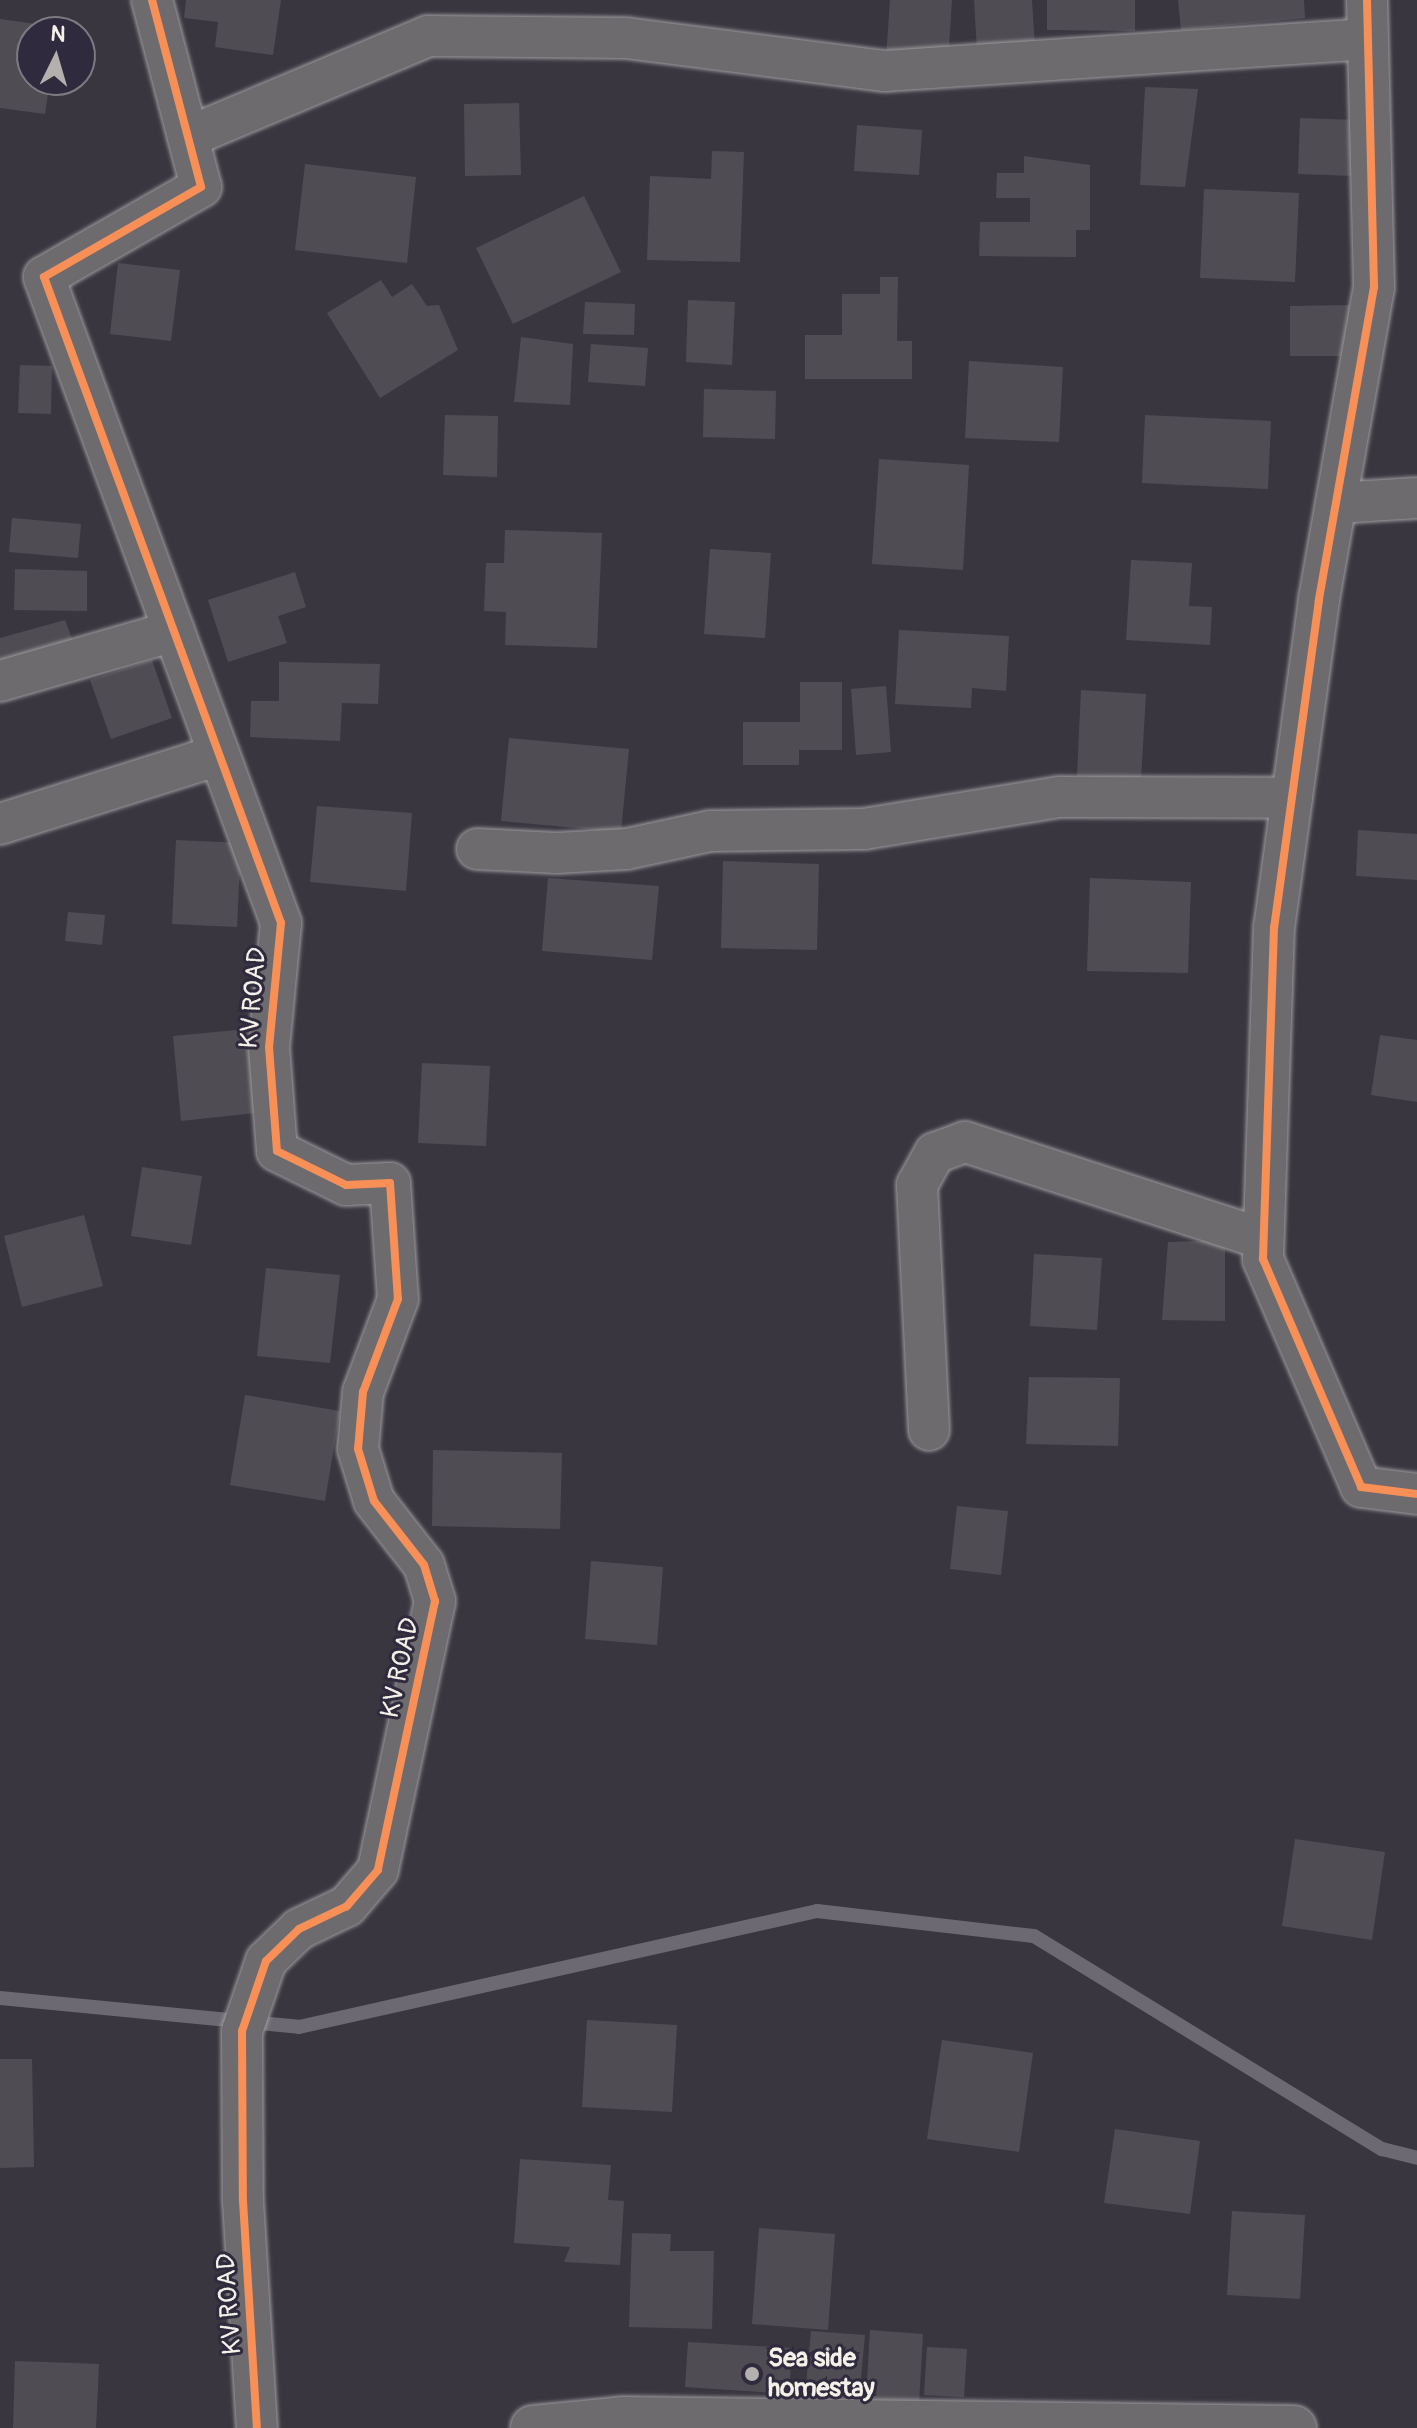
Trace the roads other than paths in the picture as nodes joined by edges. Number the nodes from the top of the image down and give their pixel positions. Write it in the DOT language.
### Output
graph roads {
  1 [pos="152,0"];
  2 [pos="1367,0"];
  3 [pos="1368,39"];
  4 [pos="188,137"];
  5 [pos="1417,498"];
  6 [pos="1336,503"];
  7 [pos="174,631"];
  8 [pos="0,681"];
  9 [pos="219,755"];
  10 [pos="1292,798"];
  11 [pos="0,824"];
  12 [pos="477,849"];
  13 [pos="1263,1239"];
  14 [pos="929,1430"];
  15 [pos="1417,1494"];
  16 [pos="257,2428"];
  17 [pos="533,2428"];
  18 [pos="1294,2428"];
  1 -- 4 [label="street"];
  2 -- 3 [label="street"];
  3 -- 4 [label="street"];
  3 -- 6 [label="street"];
  4 -- 7 [label="street"];
  5 -- 6 [label="street"];
  6 -- 10 [label="street"];
  7 -- 8 [label="street"];
  7 -- 9 [label="street"];
  9 -- 11 [label="street"];
  9 -- 16 [label="street, KV ROAD"];
  10 -- 12 [label="street"];
  10 -- 13 [label="street"];
  13 -- 14 [label="street"];
  13 -- 15 [label="street"];
  17 -- 18 [label="street"];
}
